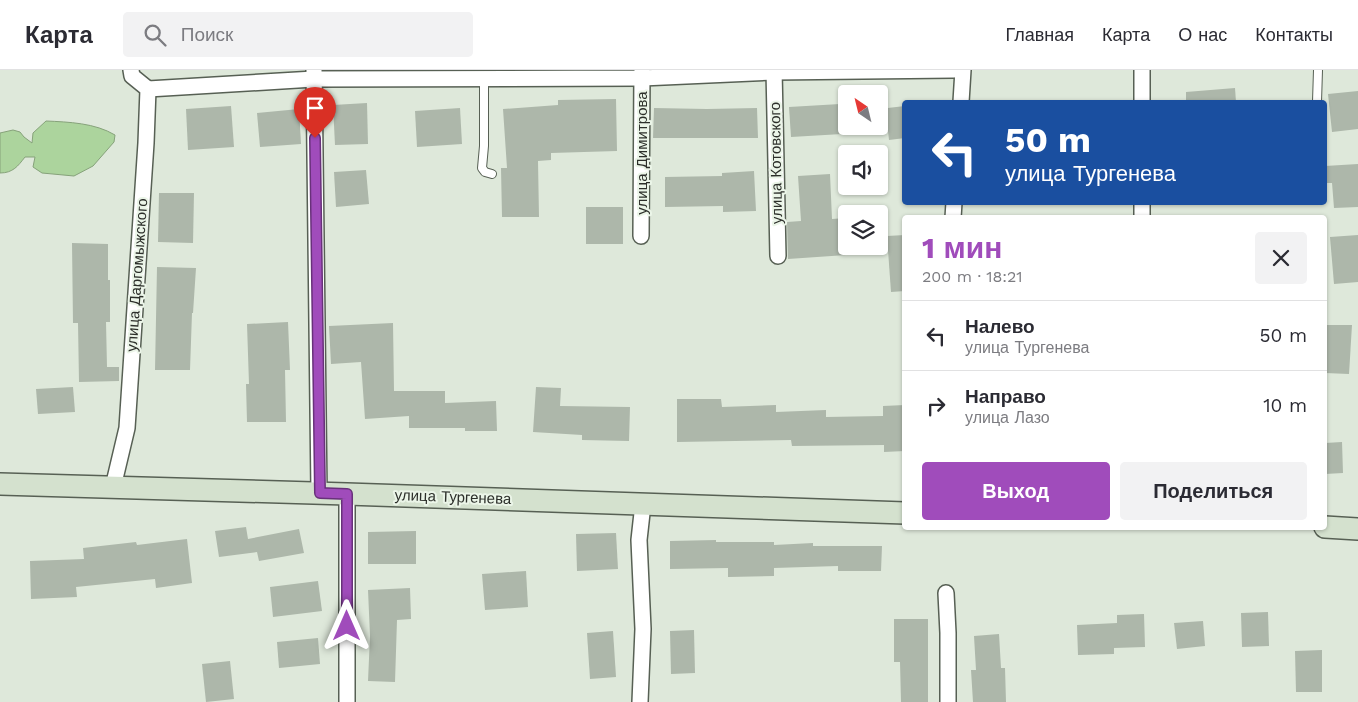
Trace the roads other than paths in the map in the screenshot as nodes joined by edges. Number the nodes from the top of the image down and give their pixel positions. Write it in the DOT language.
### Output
graph roads {
  1 [pos="131,70"];
  2 [pos="954,70"];
  3 [pos="963,70"];
  4 [pos="1142,70"];
  5 [pos="1318,70"];
  6 [pos="774,71"];
  7 [pos="314,74"];
  8 [pos="485,74"];
  9 [pos="642,74"];
  10 [pos="148,89"];
  11 [pos="961,100"];
  12 [pos="1142,100"];
  13 [pos="1316,100"];
  14 [pos="492,174"];
  15 [pos="641,236"];
  16 [pos="778,256"];
  17 [pos="0,484"];
  18 [pos="113,487"];
  19 [pos="320,493"];
  20 [pos="347,494"];
  21 [pos="643,504"];
  22 [pos="902,512"];
  23 [pos="1327,527"];
  24 [pos="1358,529"];
  25 [pos="946,593"];
  26 [pos="347,702"];
  27 [pos="640,702"];
  28 [pos="948,702"];
  1 -- 10 [label="street"];
  2 -- 6 [label="street"];
  3 -- 11 [label="street"];
  4 -- 12 [label="street"];
  5 -- 13 [label="lane"];
  6 -- 9 [label="street"];
  6 -- 16 [label="street, улица Котовского"];
  7 -- 8 [label="street"];
  7 -- 10 [label="street"];
  7 -- 19 [label="street"];
  8 -- 9 [label="street"];
  8 -- 14 [label="lane"];
  9 -- 15 [label="street, улица Димитрова"];
  10 -- 18 [label="street, улица Даргомыжского"];
  17 -- 18 [label="street, улица Тургенева"];
  18 -- 19 [label="street, улица Тургенева"];
  19 -- 20 [label="street, улица Тургенева"];
  20 -- 21 [label="street, улица Тургенева"];
  20 -- 26 [label="street"];
  21 -- 22 [label="street, улица Тургенева"];
  21 -- 27 [label="street"];
  23 -- 24 [label="street"];
  25 -- 28 [label="street"];
}
